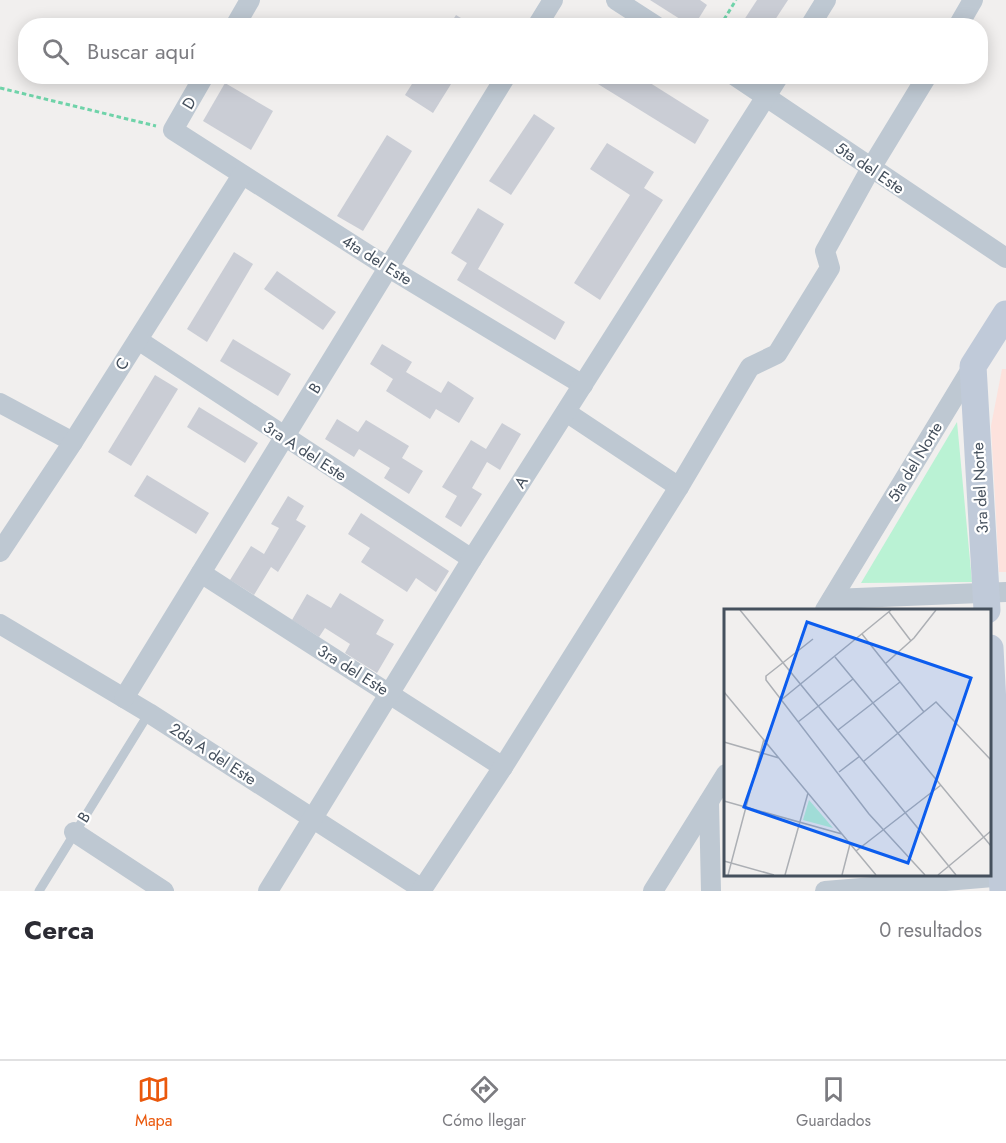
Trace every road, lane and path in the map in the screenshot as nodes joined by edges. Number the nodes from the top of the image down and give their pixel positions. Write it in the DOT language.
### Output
graph roads {
  1 [pos="250,0"];
  2 [pos="553,0"];
  3 [pos="616,0"];
  4 [pos="736,0"];
  5 [pos="826,0"];
  6 [pos="974,0"];
  7 [pos="240,18"];
  8 [pos="542,18"];
  9 [pos="644,18"];
  10 [pos="725,18"];
  11 [pos="815,18"];
  12 [pos="963,18"];
  13 [pos="199,84"];
  14 [pos="501,84"];
  15 [pos="747,84"];
  16 [pos="774,84"];
  17 [pos="922,84"];
  18 [pos="0,88"];
  19 [pos="767,97"];
  20 [pos="173,130"];
  21 [pos="871,168"];
  22 [pos="242,175"];
  23 [pos="1006,258"];
  24 [pos="388,268"];
  25 [pos="1006,314"];
  26 [pos="138,340"];
  27 [pos="973,366"];
  28 [pos="583,385"];
  29 [pos="0,403"];
  30 [pos="566,412"];
  31 [pos="284,438"];
  32 [pos="73,442"];
  33 [pos="679,487"];
  34 [pos="0,552"];
  35 [pos="472,560"];
  36 [pos="201,573"];
  37 [pos="993,599"];
  38 [pos="829,605"];
  39 [pos="0,624"];
  40 [pos="991,665"];
  41 [pos="389,693"];
  42 [pos="124,698"];
  43 [pos="149,713"];
  44 [pos="504,767"];
  45 [pos="724,777"];
  46 [pos="709,802"];
  47 [pos="313,818"];
  48 [pos="74,832"];
  49 [pos="1004,881"];
  50 [pos="422,890"];
  51 [pos="39,891"];
  52 [pos="164,891"];
  53 [pos="268,891"];
  54 [pos="653,891"];
  55 [pos="711,891"];
  56 [pos="825,891"];
  1 -- 7 [label="street"];
  2 -- 8 [label="street"];
  3 -- 9 [label="street"];
  4 -- 10 [label="path"];
  5 -- 11 [label="street"];
  6 -- 12 [label="street"];
  13 -- 20 [label="street, D"];
  14 -- 24 [label="street, B"];
  15 -- 19 [label="street, 5ta del Este"];
  16 -- 19 [label="street, A"];
  17 -- 21 [label="street"];
  18 -- 20 [label="path"];
  19 -- 21 [label="street, 5ta del Este"];
  19 -- 28 [label="street, A"];
  20 -- 22 [label="street, 4ta del Este"];
  21 -- 23 [label="street, 5ta del Este"];
  21 -- 33 [label="street"];
  22 -- 24 [label="street, 4ta del Este"];
  22 -- 26 [label="street, C"];
  24 -- 28 [label="street, 4ta del Este"];
  24 -- 31 [label="street, B"];
  25 -- 27 [label="street, 5ta del Norte"];
  26 -- 31 [label="street, 3ra A del Este"];
  26 -- 32 [label="street, C"];
  27 -- 37 [label="street, 3ra del Norte"];
  27 -- 38 [label="street, 5ta del Norte"];
  28 -- 30 [label="street, A"];
  29 -- 32 [label="street"];
  30 -- 33 [label="street"];
  30 -- 35 [label="street, A"];
  31 -- 35 [label="street, 3ra A del Este"];
  31 -- 36 [label="street, B"];
  32 -- 34 [label="street, C"];
  33 -- 44 [label="street"];
  35 -- 41 [label="street, A"];
  36 -- 41 [label="street, 3ra del Este"];
  36 -- 42 [label="street, B"];
  37 -- 38 [label="street"];
  39 -- 42 [label="street, 2da A del Este"];
  40 -- 49 [label="street"];
  41 -- 44 [label="street, 3ra del Este"];
  41 -- 47 [label="street, A"];
  42 -- 43 [label="street, 2da A del Este"];
  43 -- 47 [label="street, 2da A del Este"];
  43 -- 48 [label="lane, B"];
  44 -- 50 [label="street"];
  45 -- 46 [label="street"];
  46 -- 54 [label="street"];
  46 -- 55 [label="street"];
  47 -- 50 [label="street, 2da A del Este"];
  47 -- 53 [label="street, A"];
  48 -- 51 [label="lane, B"];
  48 -- 52 [label="street"];
  49 -- 56 [label="street"];
}
